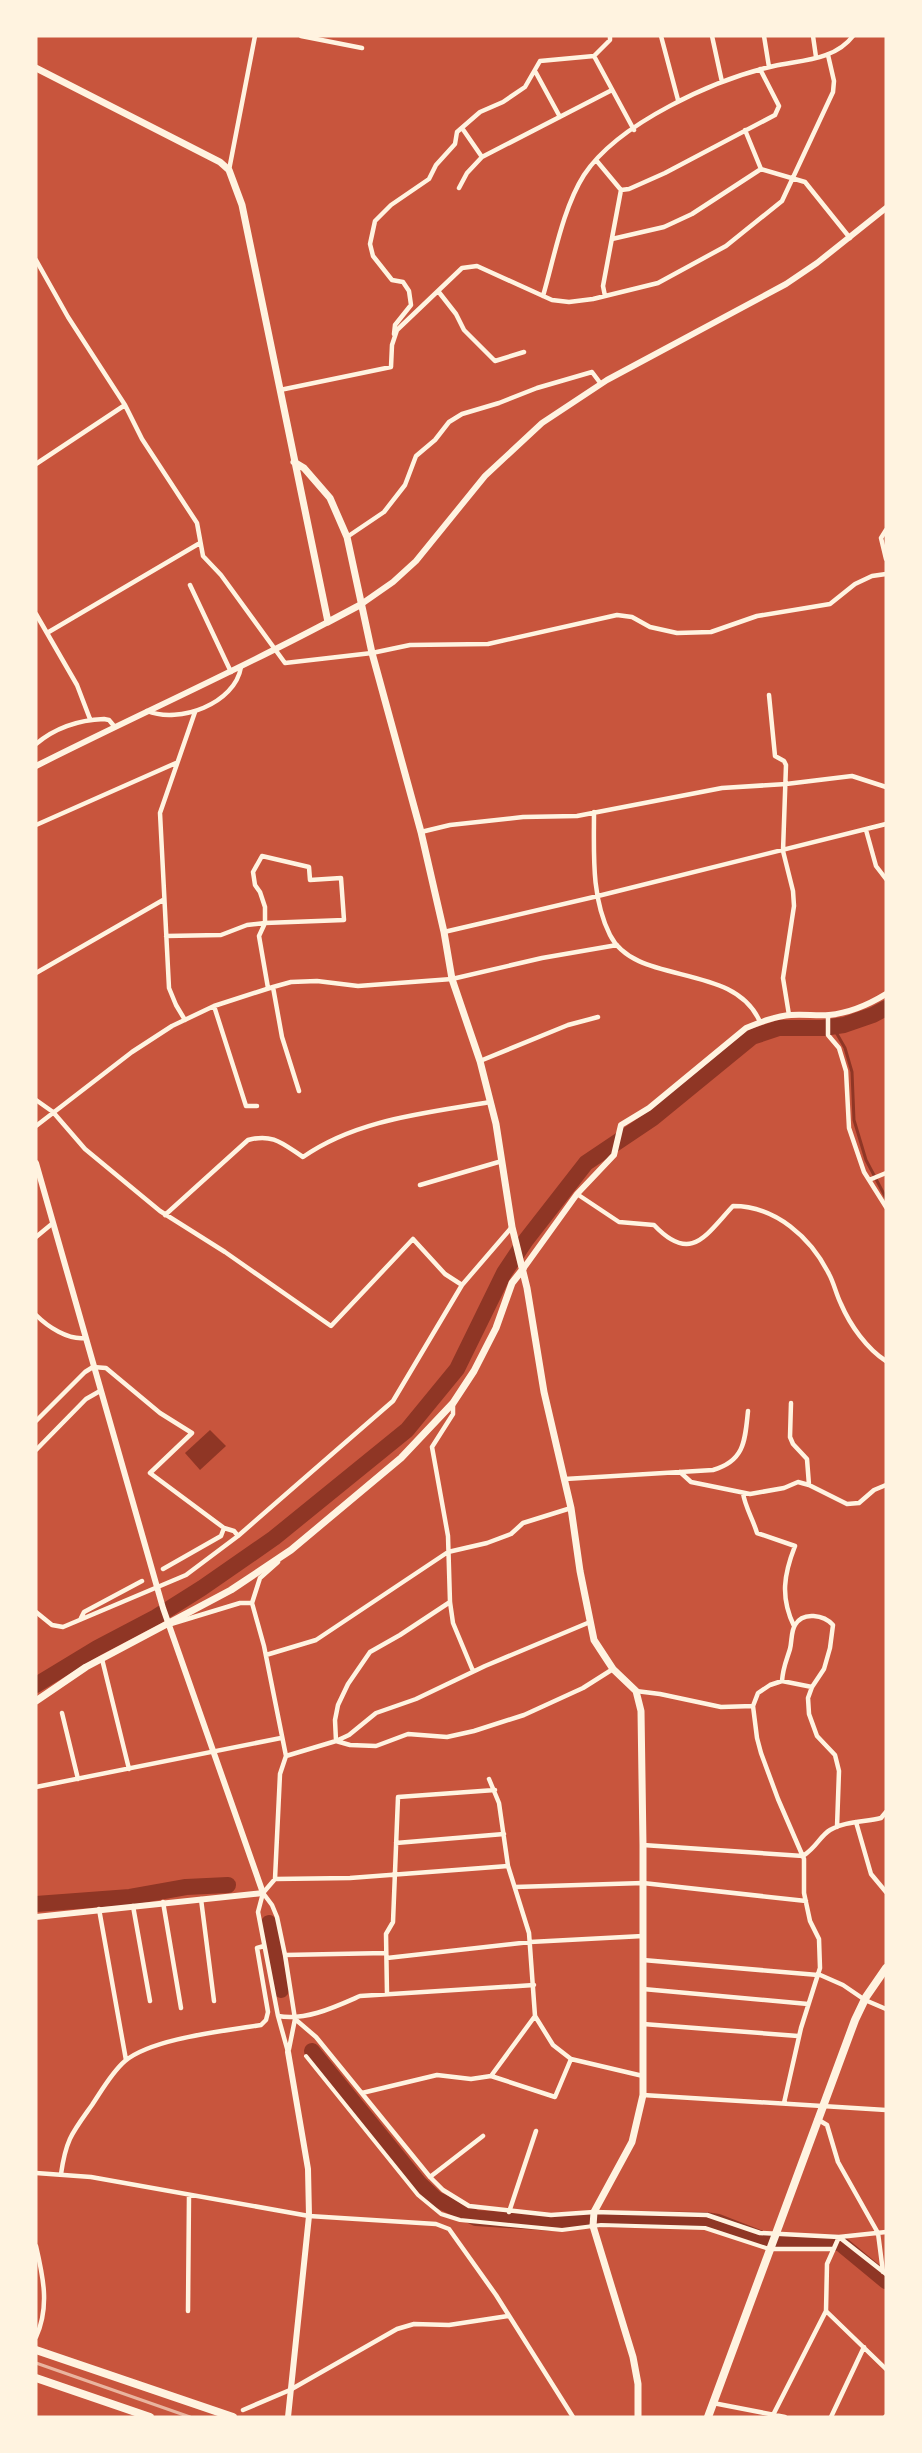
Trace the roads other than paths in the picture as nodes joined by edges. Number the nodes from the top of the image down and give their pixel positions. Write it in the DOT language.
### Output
graph roads {
  1 [pos="255,36"];
  2 [pos="301,36"];
  3 [pos="610,36"];
  4 [pos="661,36"];
  5 [pos="712,36"];
  6 [pos="764,36"];
  7 [pos="813,36"];
  8 [pos="853,36"];
  9 [pos="362,48"];
  10 [pos="828,55"];
  11 [pos="594,56"];
  12 [pos="816,57"];
  13 [pos="769,67"];
  14 [pos="36,68"];
  15 [pos="760,69"];
  16 [pos="535,70"];
  17 [pos="722,81"];
  18 [pos="612,90"];
  19 [pos="678,100"];
  20 [pos="560,117"];
  21 [pos="462,128"];
  22 [pos="634,130"];
  23 [pos="745,130"];
  24 [pos="482,157"];
  25 [pos="596,160"];
  26 [pos="760,169"];
  27 [pos="229,170"];
  28 [pos="794,177"];
  29 [pos="459,188"];
  30 [pos="621,190"];
  31 [pos="886,208"];
  32 [pos="850,238"];
  33 [pos="612,239"];
  34 [pos="36,260"];
  35 [pos="438,291"];
  36 [pos="543,296"];
  37 [pos="605,296"];
  38 [pos="394,336"];
  39 [pos="524,352"];
  40 [pos="601,384"];
  41 [pos="280,390"];
  42 [pos="125,405"];
  43 [pos="294,462"];
  44 [pos="36,464"];
  45 [pos="886,530"];
  46 [pos="347,537"];
  47 [pos="200,543"];
  48 [pos="886,559"];
  49 [pos="886,574"];
  50 [pos="190,585"];
  51 [pos="360,605"];
  52 [pos="36,614"];
  53 [pos="328,622"];
  54 [pos="47,633"];
  55 [pos="274,651"];
  56 [pos="372,653"];
  57 [pos="241,667"];
  58 [pos="231,672"];
  59 [pos="769,695"];
  60 [pos="147,711"];
  61 [pos="195,712"];
  62 [pos="90,719"];
  63 [pos="114,726"];
  64 [pos="36,744"];
  65 [pos="176,763"];
  66 [pos="36,766"];
  67 [pos="786,784"];
  68 [pos="886,787"];
  69 [pos="594,812"];
  70 [pos="886,824"];
  71 [pos="36,825"];
  72 [pos="866,830"];
  73 [pos="421,832"];
  74 [pos="783,851"];
  75 [pos="886,879"];
  76 [pos="597,896"];
  77 [pos="163,900"];
  78 [pos="264,923"];
  79 [pos="444,932"];
  80 [pos="166,936"];
  81 [pos="617,945"];
  82 [pos="36,973"];
  83 [pos="452,979"];
  84 [pos="270,987"];
  85 [pos="886,994"];
  86 [pos="214,1005"];
  87 [pos="789,1015"];
  88 [pos="828,1015"];
  89 [pos="598,1017"];
  90 [pos="185,1020"];
  91 [pos="760,1022"];
  92 [pos="480,1061"];
  93 [pos="299,1091"];
  94 [pos="36,1101"];
  95 [pos="490,1102"];
  96 [pos="257,1106"];
  97 [pos="53,1112"];
  98 [pos="36,1126"];
  99 [pos="502,1161"];
  100 [pos="36,1163"];
  101 [pos="886,1173"];
  102 [pos="869,1180"];
  103 [pos="420,1185"];
  104 [pos="577,1194"];
  105 [pos="886,1207"];
  106 [pos="165,1215"];
  107 [pos="53,1223"];
  108 [pos="512,1227"];
  109 [pos="36,1237"];
  110 [pos="523,1269"];
  111 [pos="462,1285"];
  112 [pos="36,1316"];
  113 [pos="85,1338"];
  114 [pos="886,1361"];
  115 [pos="93,1367"];
  116 [pos="100,1391"];
  117 [pos="453,1403"];
  118 [pos="791,1403"];
  119 [pos="748,1411"];
  120 [pos="36,1421"];
  121 [pos="36,1450"];
  122 [pos="680,1472"];
  123 [pos="565,1479"];
  124 [pos="809,1485"];
  125 [pos="886,1485"];
  126 [pos="743,1493"];
  127 [pos="572,1509"];
  128 [pos="224,1528"];
  129 [pos="238,1536"];
  130 [pos="291,1550"];
  131 [pos="448,1551"];
  132 [pos="163,1569"];
  133 [pos="142,1581"];
  134 [pos="157,1587"];
  135 [pos="450,1602"];
  136 [pos="252,1603"];
  137 [pos="36,1612"];
  138 [pos="81,1618"];
  139 [pos="590,1622"];
  140 [pos="169,1625"];
  141 [pos="794,1626"];
  142 [pos="266,1655"];
  143 [pos="102,1659"];
  144 [pos="613,1669"];
  145 [pos="473,1671"];
  146 [pos="782,1682"];
  147 [pos="812,1686"];
  148 [pos="636,1691"];
  149 [pos="36,1701"];
  150 [pos="753,1706"];
  151 [pos="62,1713"];
  152 [pos="281,1738"];
  153 [pos="336,1741"];
  154 [pos="213,1753"];
  155 [pos="286,1756"];
  156 [pos="129,1769"];
  157 [pos="78,1779"];
  158 [pos="489,1779"];
  159 [pos="36,1787"];
  160 [pos="495,1790"];
  161 [pos="886,1812"];
  162 [pos="856,1822"];
  163 [pos="837,1827"];
  164 [pos="504,1834"];
  165 [pos="396,1843"];
  166 [pos="644,1845"];
  167 [pos="803,1856"];
  168 [pos="508,1866"];
  169 [pos="395,1875"];
  170 [pos="275,1879"];
  171 [pos="644,1883"];
  172 [pos="515,1887"];
  173 [pos="886,1892"];
  174 [pos="263,1893"];
  175 [pos="201,1899"];
  176 [pos="806,1901"];
  177 [pos="163,1902"];
  178 [pos="133,1905"];
  179 [pos="99,1910"];
  180 [pos="36,1917"];
  181 [pos="644,1936"];
  182 [pos="530,1942"];
  183 [pos="264,1946"];
  184 [pos="285,1955"];
  185 [pos="386,1956"];
  186 [pos="644,1960"];
  187 [pos="886,1968"];
  188 [pos="818,1975"];
  189 [pos="534,1985"];
  190 [pos="644,1989"];
  191 [pos="387,1994"];
  192 [pos="865,2000"];
  193 [pos="150,2001"];
  194 [pos="214,2001"];
  195 [pos="808,2004"];
  196 [pos="181,2008"];
  197 [pos="886,2009"];
  198 [pos="278,2016"];
  199 [pos="535,2016"];
  200 [pos="295,2019"];
  201 [pos="643,2024"];
  202 [pos="798,2036"];
  203 [pos="288,2052"];
  204 [pos="306,2056"];
  205 [pos="571,2059"];
  206 [pos="126,2060"];
  207 [pos="490,2076"];
  208 [pos="643,2076"];
  209 [pos="362,2093"];
  210 [pos="643,2095"];
  211 [pos="784,2103"];
  212 [pos="823,2104"];
  213 [pos="886,2110"];
  214 [pos="817,2119"];
  215 [pos="537,2131"];
  216 [pos="483,2136"];
  217 [pos="36,2173"];
  218 [pos="61,2174"];
  219 [pos="430,2177"];
  220 [pos="189,2195"];
  221 [pos="509,2212"];
  222 [pos="594,2212"];
  223 [pos="309,2217"];
  224 [pos="594,2226"];
  225 [pos="886,2232"];
  226 [pos="878,2233"];
  227 [pos="775,2234"];
  228 [pos="839,2237"];
  229 [pos="36,2246"];
  230 [pos="833,2248"];
  231 [pos="769,2249"];
  232 [pos="885,2273"];
  233 [pos="36,2295"];
  234 [pos="44,2298"];
  235 [pos="826,2311"];
  236 [pos="188,2312"];
  237 [pos="508,2316"];
  238 [pos="36,2337"];
  239 [pos="864,2347"];
  240 [pos="36,2350"];
  241 [pos="886,2369"];
  242 [pos="36,2378"];
  243 [pos="290,2390"];
  244 [pos="713,2403"];
  245 [pos="243,2410"];
  246 [pos="773,2416"];
  247 [pos="150,2417"];
  248 [pos="232,2417"];
  249 [pos="288,2417"];
  250 [pos="573,2417"];
  251 [pos="638,2417"];
  252 [pos="708,2417"];
  253 [pos="785,2417"];
  254 [pos="831,2417"];
  1 -- 27 [label="street"];
  2 -- 9 [label="street"];
  3 -- 11 [label="street"];
  4 -- 19 [label="street"];
  5 -- 17 [label="street"];
  6 -- 13 [label="street"];
  7 -- 12 [label="street"];
  8 -- 10 [label="street"];
  10 -- 12 [label="street"];
  10 -- 28 [label="street"];
  11 -- 16 [label="street"];
  11 -- 18 [label="street"];
  12 -- 13 [label="street"];
  13 -- 15 [label="street"];
  14 -- 27 [label="main road"];
  15 -- 17 [label="street"];
  15 -- 23 [label="street"];
  16 -- 20 [label="street"];
  16 -- 21 [label="street"];
  17 -- 19 [label="street"];
  18 -- 20 [label="street"];
  18 -- 22 [label="street"];
  19 -- 22 [label="street"];
  20 -- 24 [label="street"];
  21 -- 24 [label="street"];
  21 -- 38 [label="street"];
  22 -- 25 [label="street"];
  23 -- 26 [label="street"];
  23 -- 30 [label="street"];
  24 -- 29 [label="street"];
  25 -- 30 [label="street"];
  25 -- 36 [label="street"];
  26 -- 28 [label="street"];
  26 -- 33 [label="street"];
  27 -- 41 [label="main road"];
  28 -- 32 [label="street"];
  28 -- 37 [label="street"];
  30 -- 33 [label="street"];
  31 -- 32 [label="street"];
  32 -- 40 [label="street"];
  33 -- 37 [label="street"];
  34 -- 42 [label="street"];
  35 -- 36 [label="street"];
  35 -- 38 [label="street"];
  35 -- 39 [label="street"];
  36 -- 37 [label="street"];
  38 -- 41 [label="street"];
  40 -- 46 [label="street"];
  40 -- 51 [label="street"];
  41 -- 43 [label="main road"];
  42 -- 44 [label="street"];
  42 -- 47 [label="street"];
  43 -- 46 [label="main road"];
  43 -- 53 [label="main road"];
  45 -- 48 [label="street"];
  46 -- 51 [label="main road"];
  47 -- 54 [label="street"];
  47 -- 55 [label="street"];
  49 -- 56 [label="street"];
  50 -- 58 [label="street"];
  51 -- 53 [label="main road"];
  51 -- 56 [label="main road"];
  52 -- 54 [label="street"];
  53 -- 55 [label="street"];
  54 -- 62 [label="street"];
  55 -- 56 [label="street"];
  55 -- 57 [label="street"];
  56 -- 73 [label="main road"];
  57 -- 58 [label="street"];
  57 -- 61 [label="street"];
  58 -- 60 [label="street"];
  59 -- 67 [label="street"];
  60 -- 61 [label="street"];
  60 -- 63 [label="street"];
  61 -- 65 [label="street"];
  62 -- 63 [label="street"];
  62 -- 64 [label="street"];
  63 -- 66 [label="street"];
  65 -- 71 [label="street"];
  65 -- 77 [label="street"];
  67 -- 68 [label="street"];
  67 -- 69 [label="street"];
  67 -- 74 [label="street"];
  69 -- 73 [label="street"];
  69 -- 76 [label="street"];
  70 -- 72 [label="street"];
  72 -- 74 [label="street"];
  72 -- 75 [label="street"];
  73 -- 79 [label="main road"];
  74 -- 76 [label="street"];
  74 -- 87 [label="street"];
  76 -- 79 [label="street"];
  76 -- 81 [label="street"];
  77 -- 80 [label="street"];
  77 -- 82 [label="street"];
  78 -- 78 [label="street"];
  78 -- 80 [label="street"];
  78 -- 84 [label="street"];
  79 -- 83 [label="main road"];
  80 -- 90 [label="street"];
  81 -- 83 [label="street"];
  81 -- 91 [label="street"];
  83 -- 84 [label="street"];
  83 -- 92 [label="main road"];
  84 -- 86 [label="street"];
  84 -- 93 [label="street"];
  85 -- 88 [label="street"];
  86 -- 90 [label="street"];
  86 -- 96 [label="street"];
  87 -- 88 [label="street"];
  87 -- 91 [label="street"];
  88 -- 102 [label="street"];
  89 -- 92 [label="street"];
  90 -- 97 [label="street"];
  91 -- 104 [label="street"];
  92 -- 95 [label="main road"];
  94 -- 97 [label="street"];
  95 -- 99 [label="main road"];
  95 -- 106 [label="street"];
  97 -- 98 [label="street"];
  97 -- 106 [label="street"];
  99 -- 103 [label="street"];
  99 -- 108 [label="main road"];
  100 -- 107 [label="street"];
  101 -- 102 [label="street"];
  102 -- 105 [label="street"];
  104 -- 110 [label="street"];
  104 -- 114 [label="street"];
  106 -- 111 [label="street"];
  107 -- 109 [label="street"];
  107 -- 113 [label="street"];
  108 -- 110 [label="main road"];
  108 -- 111 [label="street"];
  110 -- 117 [label="main road"];
  110 -- 123 [label="main road"];
  111 -- 129 [label="street"];
  112 -- 113 [label="street"];
  113 -- 115 [label="street"];
  115 -- 116 [label="street"];
  115 -- 120 [label="street"];
  115 -- 128 [label="street"];
  116 -- 121 [label="street"];
  116 -- 134 [label="street"];
  117 -- 130 [label="main road"];
  117 -- 131 [label="street"];
  118 -- 124 [label="street"];
  119 -- 122 [label="street"];
  122 -- 123 [label="street"];
  122 -- 126 [label="street"];
  123 -- 127 [label="main road"];
  124 -- 125 [label="street"];
  124 -- 126 [label="street"];
  126 -- 141 [label="street"];
  127 -- 131 [label="street"];
  127 -- 139 [label="main road"];
  128 -- 129 [label="street"];
  128 -- 132 [label="street"];
  129 -- 134 [label="street"];
  130 -- 136 [label="street"];
  130 -- 140 [label="main road"];
  131 -- 135 [label="street"];
  131 -- 142 [label="street"];
  133 -- 138 [label="street"];
  134 -- 138 [label="street"];
  134 -- 140 [label="street"];
  135 -- 145 [label="street"];
  135 -- 153 [label="street"];
  136 -- 140 [label="street"];
  136 -- 142 [label="street"];
  137 -- 138 [label="street"];
  139 -- 144 [label="main road"];
  139 -- 145 [label="street"];
  140 -- 143 [label="main road"];
  140 -- 154 [label="street"];
  141 -- 146 [label="street"];
  141 -- 147 [label="street"];
  142 -- 152 [label="street"];
  143 -- 149 [label="main road"];
  143 -- 156 [label="street"];
  144 -- 148 [label="main road"];
  144 -- 153 [label="street"];
  145 -- 153 [label="street"];
  146 -- 147 [label="street"];
  146 -- 150 [label="street"];
  147 -- 163 [label="street"];
  148 -- 150 [label="street"];
  148 -- 166 [label="main road"];
  150 -- 167 [label="street"];
  151 -- 157 [label="street"];
  152 -- 154 [label="street"];
  152 -- 155 [label="street"];
  153 -- 155 [label="street"];
  154 -- 156 [label="street"];
  154 -- 174 [label="street"];
  155 -- 170 [label="street"];
  156 -- 157 [label="street"];
  157 -- 159 [label="street"];
  158 -- 160 [label="street"];
  160 -- 164 [label="street"];
  160 -- 165 [label="street"];
  161 -- 162 [label="street"];
  162 -- 163 [label="street"];
  162 -- 173 [label="street"];
  163 -- 167 [label="street"];
  164 -- 165 [label="street"];
  164 -- 168 [label="street"];
  165 -- 169 [label="street"];
  166 -- 167 [label="street"];
  166 -- 171 [label="main road"];
  167 -- 176 [label="street"];
  168 -- 169 [label="street"];
  168 -- 172 [label="street"];
  169 -- 170 [label="street"];
  169 -- 185 [label="street"];
  170 -- 174 [label="street"];
  171 -- 172 [label="street"];
  171 -- 176 [label="street"];
  171 -- 181 [label="main road"];
  172 -- 182 [label="street"];
  174 -- 175 [label="street"];
  174 -- 183 [label="street"];
  174 -- 184 [label="street"];
  175 -- 177 [label="street"];
  175 -- 194 [label="street"];
  176 -- 188 [label="street"];
  177 -- 178 [label="street"];
  177 -- 196 [label="street"];
  178 -- 179 [label="street"];
  178 -- 193 [label="street"];
  179 -- 180 [label="street"];
  179 -- 206 [label="street"];
  181 -- 182 [label="street"];
  181 -- 186 [label="main road"];
  182 -- 185 [label="street"];
  182 -- 189 [label="street"];
  183 -- 198 [label="street"];
  183 -- 206 [label="street"];
  184 -- 185 [label="street"];
  184 -- 200 [label="street"];
  185 -- 191 [label="street"];
  186 -- 188 [label="street"];
  186 -- 190 [label="main road"];
  187 -- 192 [label="main road"];
  188 -- 192 [label="street"];
  188 -- 195 [label="street"];
  189 -- 191 [label="street"];
  189 -- 199 [label="street"];
  190 -- 195 [label="street"];
  190 -- 201 [label="main road"];
  191 -- 200 [label="street"];
  192 -- 197 [label="street"];
  192 -- 212 [label="main road"];
  195 -- 202 [label="street"];
  198 -- 200 [label="street"];
  198 -- 203 [label="street"];
  199 -- 205 [label="street"];
  199 -- 207 [label="street"];
  200 -- 203 [label="street"];
  200 -- 209 [label="street"];
  201 -- 202 [label="street"];
  201 -- 208 [label="main road"];
  202 -- 211 [label="street"];
  203 -- 223 [label="street"];
  204 -- 224 [label="street"];
  205 -- 207 [label="street"];
  205 -- 208 [label="street"];
  206 -- 218 [label="street"];
  207 -- 209 [label="street"];
  208 -- 210 [label="main road"];
  209 -- 219 [label="street"];
  210 -- 211 [label="street"];
  210 -- 222 [label="main road"];
  211 -- 212 [label="street"];
  212 -- 213 [label="street"];
  212 -- 214 [label="main road"];
  214 -- 226 [label="street"];
  214 -- 227 [label="main road"];
  215 -- 221 [label="street"];
  216 -- 219 [label="street"];
  217 -- 218 [label="street"];
  218 -- 220 [label="street"];
  219 -- 221 [label="street"];
  220 -- 223 [label="street"];
  220 -- 236 [label="street"];
  221 -- 222 [label="street"];
  222 -- 224 [label="main road"];
  222 -- 227 [label="street"];
  223 -- 237 [label="street"];
  223 -- 243 [label="street"];
  224 -- 231 [label="street"];
  224 -- 251 [label="main road"];
  225 -- 226 [label="street"];
  226 -- 228 [label="street"];
  226 -- 232 [label="street"];
  227 -- 228 [label="street"];
  227 -- 231 [label="main road"];
  228 -- 230 [label="street"];
  228 -- 232 [label="street"];
  229 -- 234 [label="street"];
  230 -- 231 [label="street"];
  230 -- 235 [label="street"];
  231 -- 244 [label="main road"];
  233 -- 234 [label="street"];
  234 -- 238 [label="street"];
  235 -- 239 [label="street"];
  235 -- 246 [label="street"];
  237 -- 243 [label="street"];
  237 -- 250 [label="street"];
  239 -- 241 [label="street"];
  239 -- 254 [label="street"];
  240 -- 248 [label="main road"];
  242 -- 247 [label="main road"];
  243 -- 245 [label="street"];
  243 -- 249 [label="street"];
  244 -- 246 [label="street"];
  244 -- 252 [label="main road"];
  246 -- 253 [label="street"];
}
